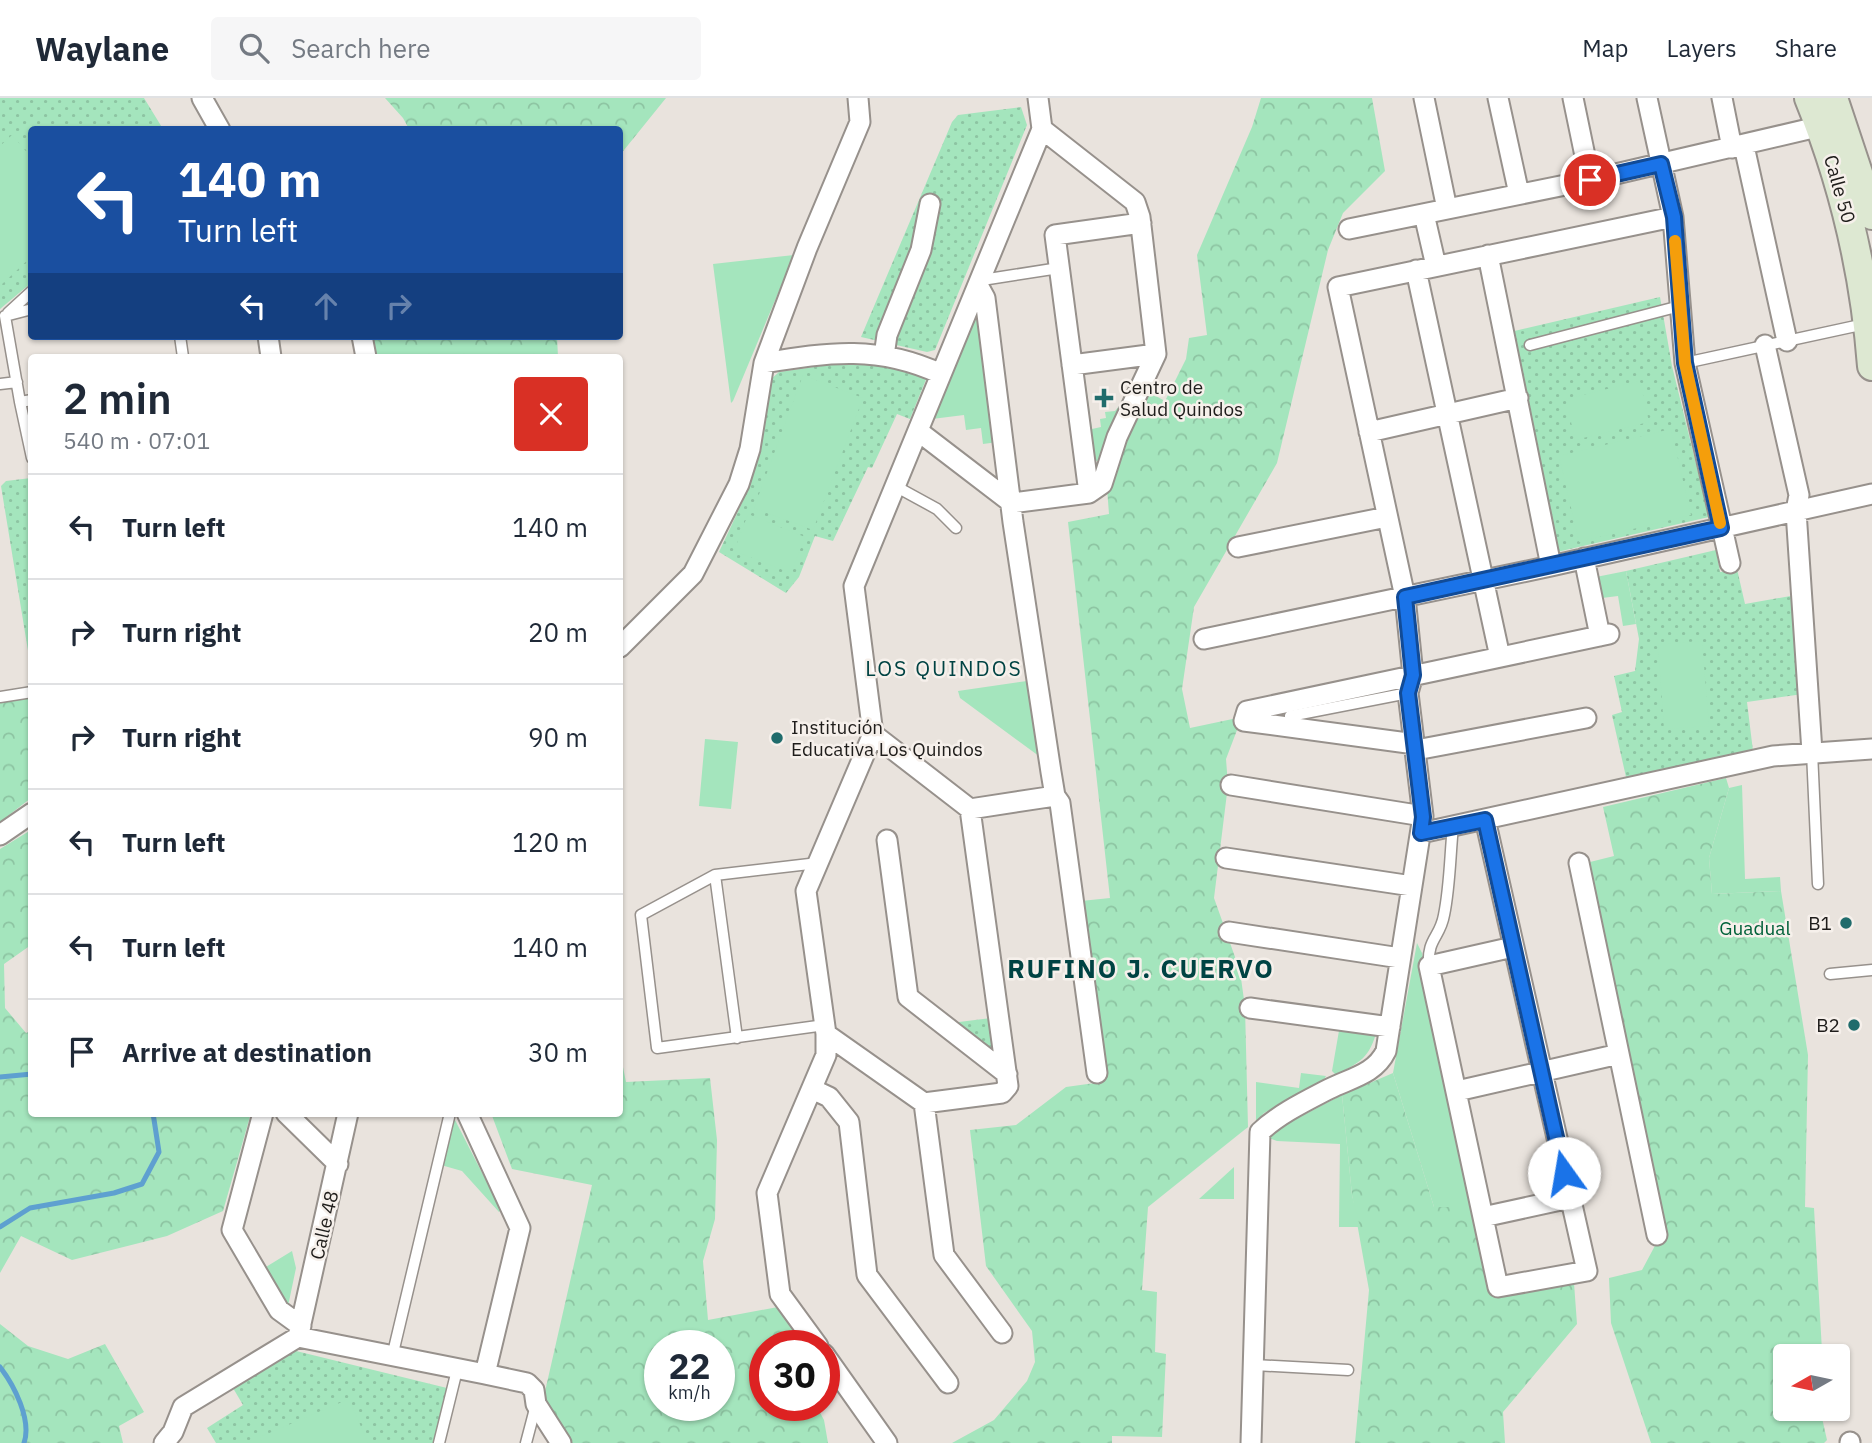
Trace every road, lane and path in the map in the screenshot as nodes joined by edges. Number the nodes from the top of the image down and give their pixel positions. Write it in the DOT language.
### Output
graph roads {
  1 [pos="202,98"];
  2 [pos="858,98"];
  3 [pos="1038,98"];
  4 [pos="1424,98"];
  5 [pos="1498,98"];
  6 [pos="1573,98"];
  7 [pos="1647,98"];
  8 [pos="1722,98"];
  9 [pos="1809,98"];
  10 [pos="1832,115"];
  11 [pos="218,126"];
  12 [pos="1042,129"];
  13 [pos="1738,147"];
  14 [pos="1661,164"];
  15 [pos="1590,180"];
  16 [pos="1519,194"];
  17 [pos="930,204"];
  18 [pos="1447,209"];
  19 [pos="1424,214"];
  20 [pos="1872,215"];
  21 [pos="1674,217"];
  22 [pos="1141,223"];
  23 [pos="1349,229"];
  24 [pos="1488,255"];
  25 [pos="1436,266"];
  26 [pos="1059,268"];
  27 [pos="1416,270"];
  28 [pos="981,283"];
  29 [pos="28,295"];
  30 [pos="1680,306"];
  31 [pos="28,310"];
  32 [pos="7,314"];
  33 [pos="1868,323"];
  34 [pos="1787,341"];
  35 [pos="1530,345"];
  36 [pos="1765,345"];
  37 [pos="1156,354"];
  38 [pos="884,356"];
  39 [pos="764,363"];
  40 [pos="1685,363"];
  41 [pos="1072,365"];
  42 [pos="1872,366"];
  43 [pos="941,374"];
  44 [pos="16,382"];
  45 [pos="0,384"];
  46 [pos="1518,398"];
  47 [pos="28,401"];
  48 [pos="20,402"];
  49 [pos="1446,415"];
  50 [pos="918,431"];
  51 [pos="1369,432"];
  52 [pos="28,439"];
  53 [pos="895,486"];
  54 [pos="1089,493"];
  55 [pos="1872,494"];
  56 [pos="1012,503"];
  57 [pos="1796,511"];
  58 [pos="1387,517"];
  59 [pos="956,528"];
  60 [pos="1721,528"];
  61 [pos="1238,547"];
  62 [pos="1584,558"];
  63 [pos="1730,563"];
  64 [pos="1551,566"];
  65 [pos="1483,580"];
  66 [pos="1405,597"];
  67 [pos="1204,639"];
  68 [pos="623,644"];
  69 [pos="1500,657"];
  70 [pos="1410,684"];
  71 [pos="28,693"];
  72 [pos="0,697"];
  73 [pos="1290,716"];
  74 [pos="1586,718"];
  75 [pos="873,734"];
  76 [pos="1415,747"];
  77 [pos="1872,750"];
  78 [pos="1812,752"];
  79 [pos="1231,785"];
  80 [pos="1055,796"];
  81 [pos="971,809"];
  82 [pos="28,816"];
  83 [pos="1485,820"];
  84 [pos="1422,825"];
  85 [pos="1453,826"];
  86 [pos="0,835"];
  87 [pos="887,840"];
  88 [pos="1226,858"];
  89 [pos="818,863"];
  90 [pos="1579,863"];
  91 [pos="715,875"];
  92 [pos="1818,884"];
  93 [pos="1412,886"];
  94 [pos="1229,932"];
  95 [pos="1513,947"];
  96 [pos="1400,958"];
  97 [pos="1429,966"];
  98 [pos="1872,970"];
  99 [pos="1830,974"];
  100 [pos="1250,1007"];
  101 [pos="1390,1027"];
  102 [pos="826,1030"];
  103 [pos="737,1038"];
  104 [pos="1619,1054"];
  105 [pos="1541,1072"];
  106 [pos="1097,1073"];
  107 [pos="1007,1074"];
  108 [pos="812,1089"];
  109 [pos="1457,1091"];
  110 [pos="924,1103"];
  111 [pos="262,1117"];
  112 [pos="290,1117"];
  113 [pos="347,1117"];
  114 [pos="449,1117"];
  115 [pos="469,1117"];
  116 [pos="338,1164"];
  117 [pos="1570,1198"];
  118 [pos="1483,1217"];
  119 [pos="1657,1235"];
  120 [pos="806,1330"];
  121 [pos="300,1331"];
  122 [pos="1002,1333"];
  123 [pos="392,1357"];
  124 [pos="1254,1365"];
  125 [pos="457,1370"];
  126 [pos="1348,1370"];
  127 [pos="485,1374"];
  128 [pos="840,1377"];
  129 [pos="948,1383"];
  130 [pos="536,1404"];
  131 [pos="170,1439"];
  132 [pos="439,1443"];
  133 [pos="526,1443"];
  134 [pos="561,1443"];
  135 [pos="887,1443"];
  136 [pos="1251,1443"];
  1 -- 11 [label="street"];
  2 -- 39 [label="street"];
  3 -- 12 [label="street"];
  4 -- 18 [label="street"];
  5 -- 16 [label="street"];
  6 -- 15 [label="street"];
  7 -- 14 [label="street"];
  8 -- 13 [label="street"];
  9 -- 10 [label="main road, Calle 50"];
  10 -- 13 [label="street"];
  10 -- 20 [label="main road, Calle 50"];
  10 -- 33 [label="main road, Calle 50"];
  12 -- 22 [label="street"];
  12 -- 28 [label="street"];
  13 -- 14 [label="street"];
  13 -- 34 [label="street"];
  14 -- 15 [label="street"];
  14 -- 21 [label="street"];
  15 -- 16 [label="street"];
  16 -- 18 [label="street"];
  17 -- 38 [label="street"];
  18 -- 19 [label="street"];
  19 -- 23 [label="street"];
  19 -- 25 [label="street"];
  21 -- 24 [label="street"];
  21 -- 30 [label="street"];
  22 -- 26 [label="street"];
  22 -- 37 [label="street"];
  24 -- 25 [label="street"];
  24 -- 46 [label="street"];
  25 -- 27 [label="street"];
  26 -- 28 [label="lane"];
  26 -- 41 [label="street"];
  27 -- 49 [label="street"];
  27 -- 51 [label="street"];
  28 -- 43 [label="street"];
  28 -- 56 [label="street"];
  29 -- 32 [label="lane"];
  30 -- 35 [label="lane"];
  30 -- 40 [label="street"];
  31 -- 32 [label="lane"];
  32 -- 44 [label="lane"];
  33 -- 34 [label="lane"];
  33 -- 42 [label="main road, Calle 50"];
  34 -- 36 [label="lane"];
  36 -- 40 [label="lane"];
  36 -- 57 [label="street"];
  37 -- 41 [label="street"];
  37 -- 54 [label="street"];
  38 -- 39 [label="street"];
  38 -- 43 [label="street"];
  39 -- 68 [label="street"];
  40 -- 60 [label="street"];
  41 -- 54 [label="street"];
  43 -- 50 [label="street"];
  44 -- 45 [label="lane"];
  44 -- 48 [label="lane"];
  46 -- 49 [label="street"];
  46 -- 64 [label="street"];
  47 -- 48 [label="lane"];
  48 -- 52 [label="lane"];
  49 -- 51 [label="street"];
  49 -- 65 [label="street"];
  50 -- 53 [label="street"];
  50 -- 56 [label="street"];
  51 -- 58 [label="street"];
  53 -- 59 [label="lane"];
  53 -- 75 [label="street"];
  54 -- 56 [label="street"];
  55 -- 57 [label="street"];
  56 -- 80 [label="street"];
  57 -- 60 [label="street"];
  57 -- 78 [label="street"];
  58 -- 61 [label="street"];
  58 -- 66 [label="street"];
  60 -- 62 [label="street"];
  60 -- 63 [label="street"];
  62 -- 64 [label="street"];
  62 -- 69 [label="street"];
  64 -- 65 [label="street"];
  65 -- 66 [label="street"];
  65 -- 69 [label="street"];
  66 -- 67 [label="street"];
  66 -- 70 [label="street"];
  69 -- 70 [label="street"];
  70 -- 73 [label="lane"];
  70 -- 76 [label="street"];
  70 -- 76 [label="street"];
  71 -- 72 [label="lane"];
  74 -- 76 [label="street"];
  75 -- 81 [label="street"];
  75 -- 89 [label="street"];
  76 -- 84 [label="street"];
  77 -- 78 [label="street"];
  78 -- 83 [label="street"];
  78 -- 92 [label="lane"];
  79 -- 84 [label="street"];
  80 -- 81 [label="street"];
  80 -- 106 [label="street"];
  81 -- 107 [label="street"];
  82 -- 86 [label="street"];
  83 -- 85 [label="street"];
  83 -- 95 [label="street"];
  84 -- 85 [label="street"];
  84 -- 93 [label="street"];
  85 -- 97 [label="lane"];
  87 -- 107 [label="street"];
  88 -- 93 [label="street"];
  89 -- 91 [label="lane"];
  89 -- 102 [label="street"];
  90 -- 104 [label="street"];
  91 -- 103 [label="lane"];
  91 -- 103 [label="lane"];
  93 -- 96 [label="street"];
  94 -- 96 [label="street"];
  95 -- 97 [label="street"];
  95 -- 105 [label="street"];
  96 -- 101 [label="street"];
  97 -- 109 [label="street"];
  98 -- 99 [label="lane"];
  100 -- 101 [label="street"];
  101 -- 124 [label="street"];
  102 -- 103 [label="lane"];
  102 -- 108 [label="street"];
  102 -- 110 [label="street"];
  104 -- 105 [label="street"];
  104 -- 119 [label="street"];
  105 -- 109 [label="street"];
  105 -- 117 [label="street"];
  107 -- 110 [label="street"];
  108 -- 120 [label="street"];
  108 -- 129 [label="street"];
  109 -- 118 [label="street"];
  110 -- 122 [label="street"];
  111 -- 121 [label="street"];
  112 -- 116 [label="street"];
  113 -- 116 [label="street, Calle 48"];
  114 -- 123 [label="lane"];
  115 -- 127 [label="street"];
  116 -- 121 [label="street, Calle 48"];
  117 -- 118 [label="street"];
  117 -- 118 [label="street"];
  121 -- 123 [label="street"];
  121 -- 131 [label="street"];
  123 -- 125 [label="street"];
  124 -- 126 [label="lane"];
  124 -- 136 [label="street"];
  125 -- 127 [label="street"];
  125 -- 132 [label="lane"];
  127 -- 130 [label="street"];
  128 -- 135 [label="street"];
  130 -- 133 [label="lane"];
  130 -- 134 [label="street"];
}
